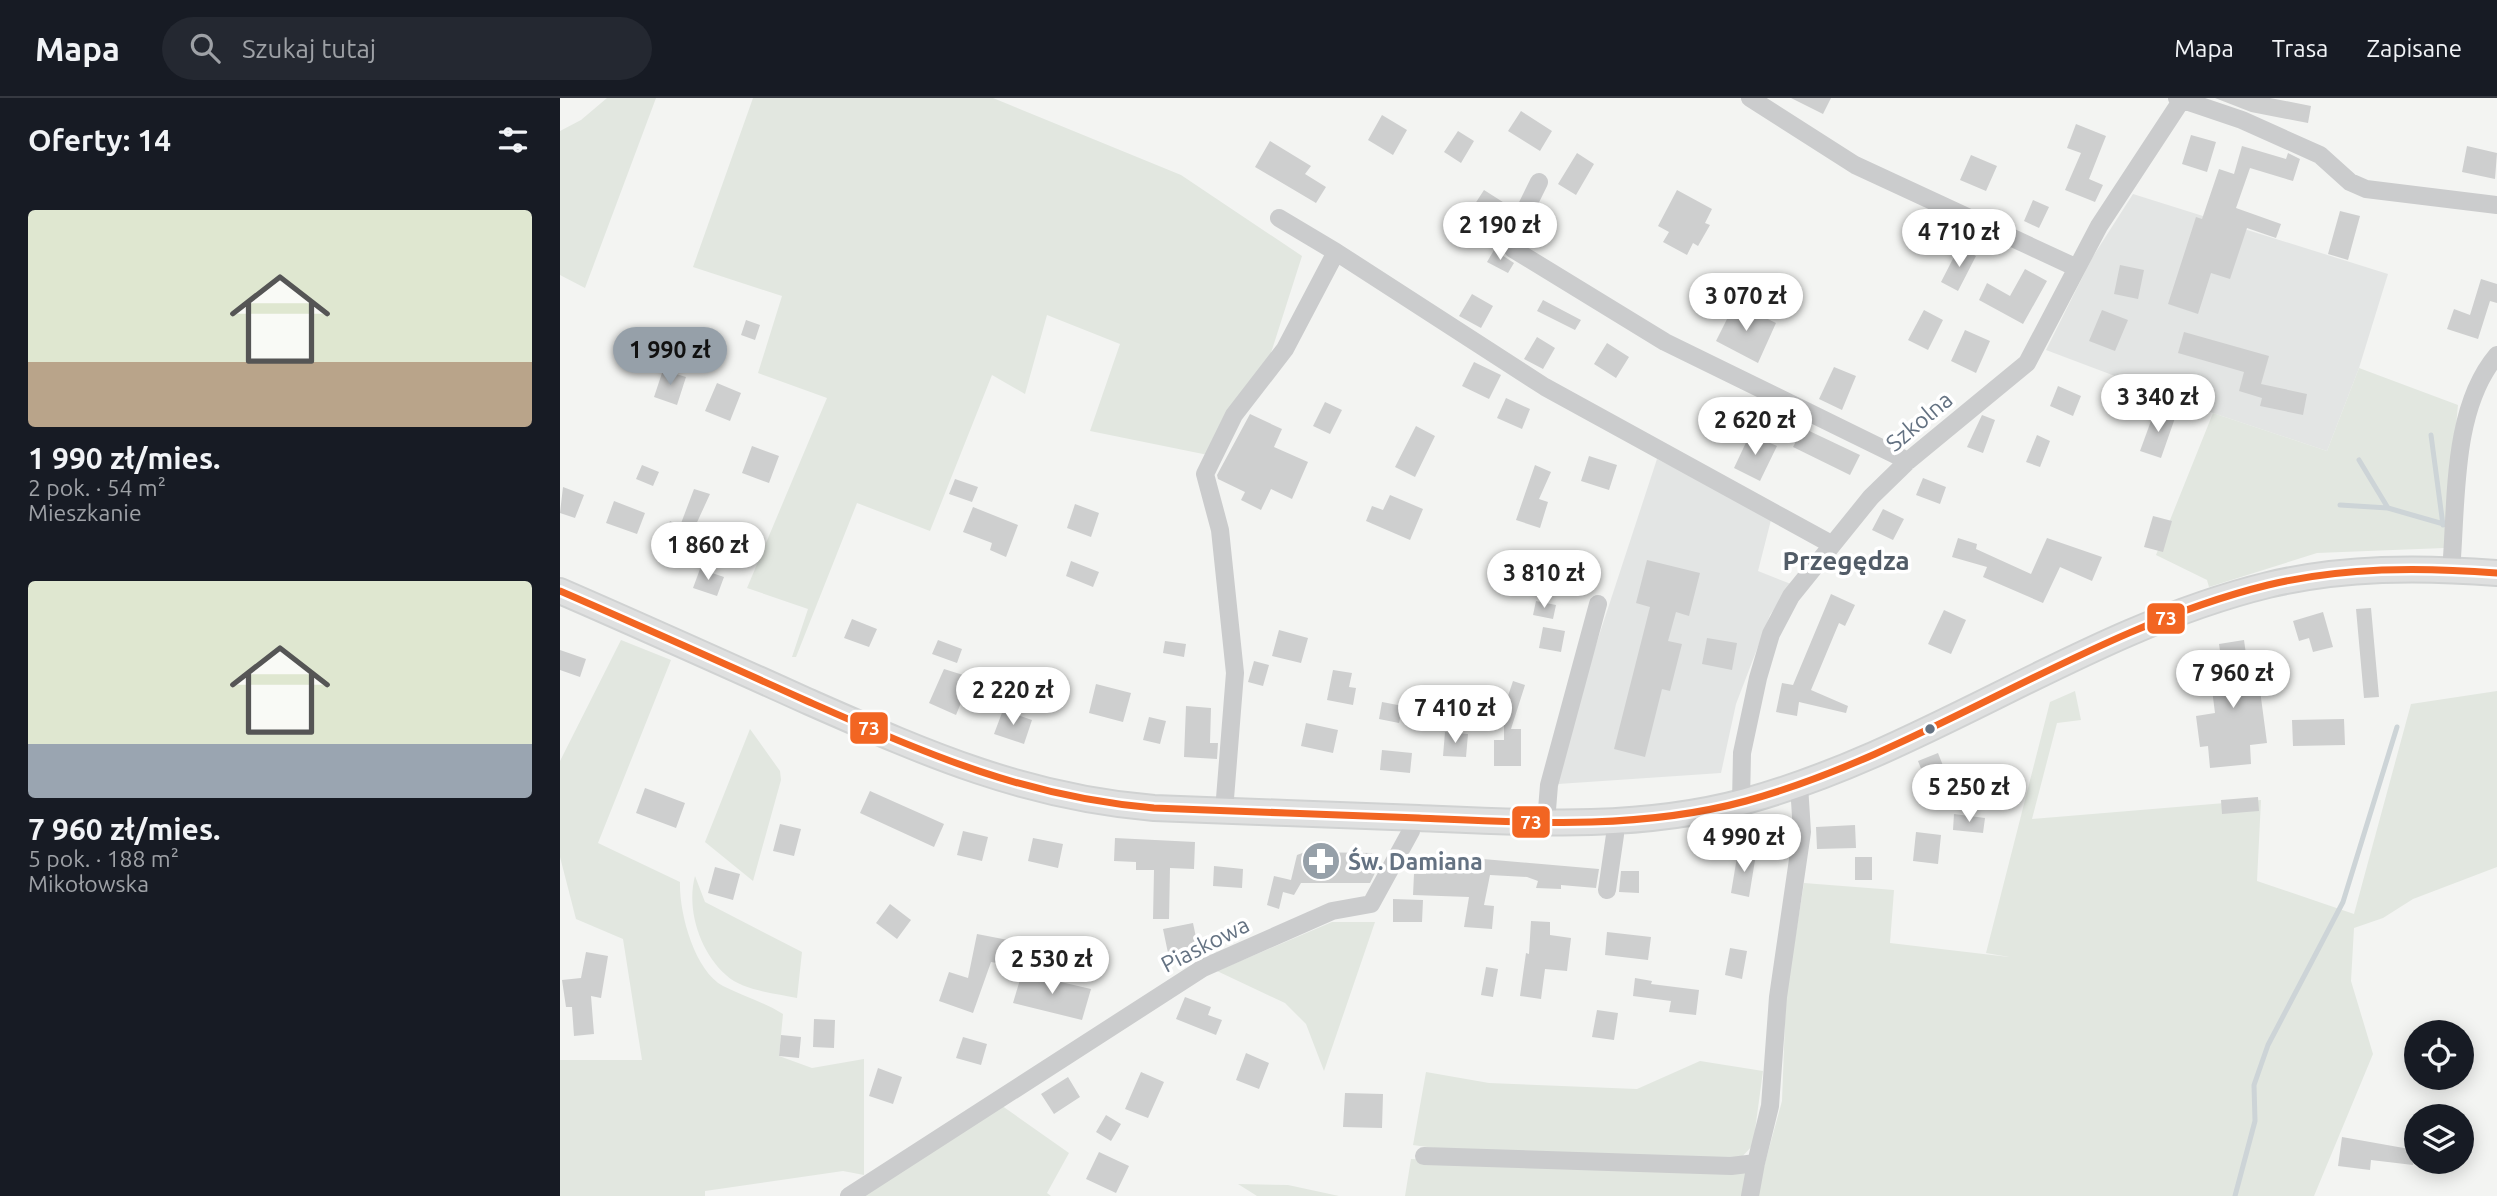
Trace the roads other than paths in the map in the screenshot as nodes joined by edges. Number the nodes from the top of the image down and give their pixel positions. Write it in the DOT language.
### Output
graph roads {
  1 [pos="1750,98"];
  2 [pos="2180,99"];
  3 [pos="1539,182"];
  4 [pos="2497,204"];
  5 [pos="1279,218"];
  6 [pos="1336,251"];
  7 [pos="2075,267"];
  8 [pos="2497,355"];
  9 [pos="1908,461"];
  10 [pos="1831,544"];
  11 [pos="2451,570"];
  12 [pos="2497,573"];
  13 [pos="560,591"];
  14 [pos="1598,604"];
  15 [pos="1799,785"];
  16 [pos="1741,802"];
  17 [pos="1224,811"];
  18 [pos="1412,818"];
  19 [pos="1613,821"];
  20 [pos="1546,822"];
  21 [pos="1606,890"];
  22 [pos="1424,1156"];
  23 [pos="1756,1163"];
  24 [pos="849,1196"];
  25 [pos="1750,1196"];
  1 -- 7 [label="street"];
  2 -- 4 [label="street"];
  2 -- 7 [label="street, Szkolna"];
  3 -- 9 [label="street"];
  5 -- 6 [label="street"];
  6 -- 10 [label="street"];
  6 -- 17 [label="street"];
  7 -- 9 [label="street, Szkolna"];
  8 -- 11 [label="street"];
  9 -- 10 [label="street, Szkolna"];
  10 -- 16 [label="street, Szkolna"];
  11 -- 12 [label="main road"];
  11 -- 15 [label="main road"];
  13 -- 17 [label="main road"];
  14 -- 20 [label="street"];
  15 -- 16 [label="main road"];
  15 -- 23 [label="street"];
  16 -- 19 [label="main road"];
  17 -- 18 [label="main road"];
  18 -- 20 [label="main road"];
  18 -- 24 [label="street, Piaskowa"];
  19 -- 20 [label="main road"];
  19 -- 21 [label="street"];
  22 -- 23 [label="street"];
  23 -- 25 [label="street"];
}
